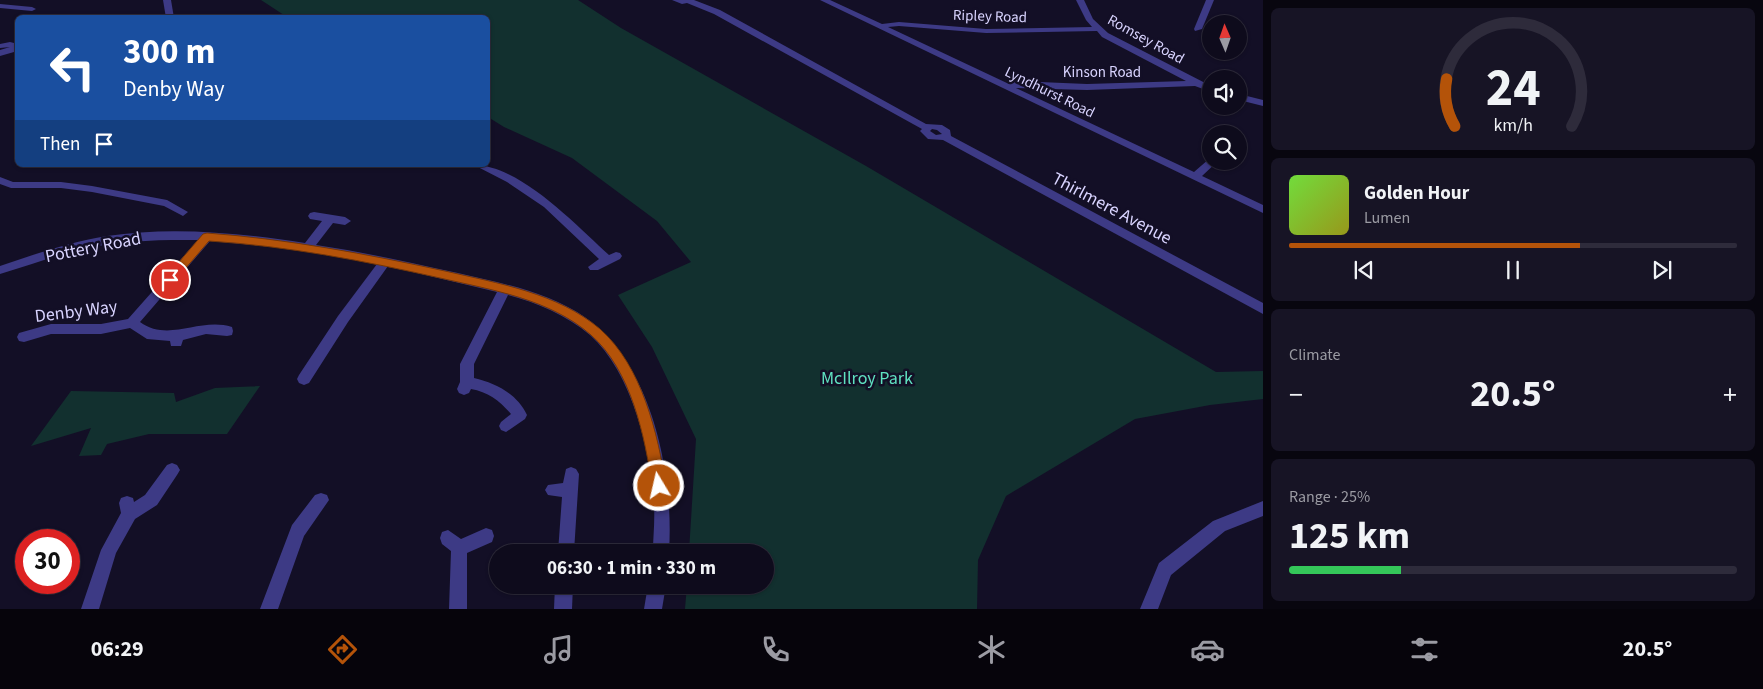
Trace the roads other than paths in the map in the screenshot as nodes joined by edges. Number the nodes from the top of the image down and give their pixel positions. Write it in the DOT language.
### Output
graph roads {
  1 [pos="168,0"];
  2 [pos="676,0"];
  3 [pos="688,0"];
  4 [pos="824,0"];
  5 [pos="1080,0"];
  6 [pos="1210,0"];
  7 [pos="0,6"];
  8 [pos="32,9"];
  9 [pos="170,15"];
  10 [pos="882,27"];
  11 [pos="1097,29"];
  12 [pos="1198,29"];
  13 [pos="0,46"];
  14 [pos="15,49"];
  15 [pos="0,53"];
  16 [pos="1196,83"];
  17 [pos="1202,85"];
  18 [pos="1009,88"];
  19 [pos="1247,98"];
  20 [pos="1263,103"];
  21 [pos="483,167"];
  22 [pos="1202,170"];
  23 [pos="1195,176"];
  24 [pos="0,180"];
  25 [pos="1263,209"];
  26 [pos="183,212"];
  27 [pos="314,216"];
  28 [pos="330,219"];
  29 [pos="345,221"];
  30 [pos="207,237"];
  31 [pos="308,249"];
  32 [pos="385,262"];
  33 [pos="594,267"];
  34 [pos="0,270"];
  35 [pos="505,289"];
  36 [pos="1263,309"];
  37 [pos="132,323"];
  38 [pos="227,331"];
  39 [pos="24,336"];
  40 [pos="304,379"];
  41 [pos="506,426"];
  42 [pos="172,470"];
  43 [pos="571,474"];
  44 [pos="553,490"];
  45 [pos="570,490"];
  46 [pos="321,500"];
  47 [pos="1263,508"];
  48 [pos="486,536"];
  49 [pos="567,544"];
  50 [pos="661,544"];
  51 [pos="563,594"];
  52 [pos="656,594"];
  53 [pos="90,609"];
  54 [pos="269,609"];
  55 [pos="458,609"];
  56 [pos="562,609"];
  57 [pos="653,609"];
  58 [pos="1149,609"];
  1 -- 9 [label="street"];
  2 -- 3 [label="street, Thirlmere Avenue"];
  3 -- 36 [label="street, Thirlmere Avenue"];
  4 -- 10 [label="street, Lyndhurst Road"];
  5 -- 11 [label="street, Romsey Road"];
  6 -- 12 [label="street"];
  7 -- 8 [label="street"];
  10 -- 11 [label="street, Ripley Road"];
  10 -- 18 [label="street, Lyndhurst Road"];
  11 -- 16 [label="street, Romsey Road"];
  13 -- 14 [label="street"];
  14 -- 15 [label="street"];
  16 -- 17 [label="street, Romsey Road"];
  16 -- 18 [label="street, Kinson Road"];
  18 -- 23 [label="street, Lyndhurst Road"];
  19 -- 20 [label="street"];
  21 -- 33 [label="street"];
  22 -- 23 [label="street"];
  23 -- 25 [label="street, Lyndhurst Road"];
  24 -- 26 [label="street"];
  27 -- 28 [label="street"];
  28 -- 29 [label="street"];
  28 -- 31 [label="street"];
  30 -- 31 [label="street, Pottery Road"];
  30 -- 34 [label="street, Pottery Road"];
  30 -- 37 [label="street, Denby Way"];
  31 -- 32 [label="street, Pottery Road"];
  32 -- 35 [label="street, Pottery Road"];
  32 -- 40 [label="street"];
  35 -- 41 [label="street"];
  35 -- 50 [label="street, Pottery Road"];
  37 -- 38 [label="street, Denby Way"];
  37 -- 39 [label="street, Denby Way"];
  42 -- 53 [label="street"];
  43 -- 45 [label="street"];
  44 -- 45 [label="street"];
  45 -- 49 [label="street"];
  46 -- 54 [label="street"];
  47 -- 58 [label="street"];
  48 -- 55 [label="street"];
  51 -- 56 [label="street"];
  52 -- 57 [label="street"];
}
